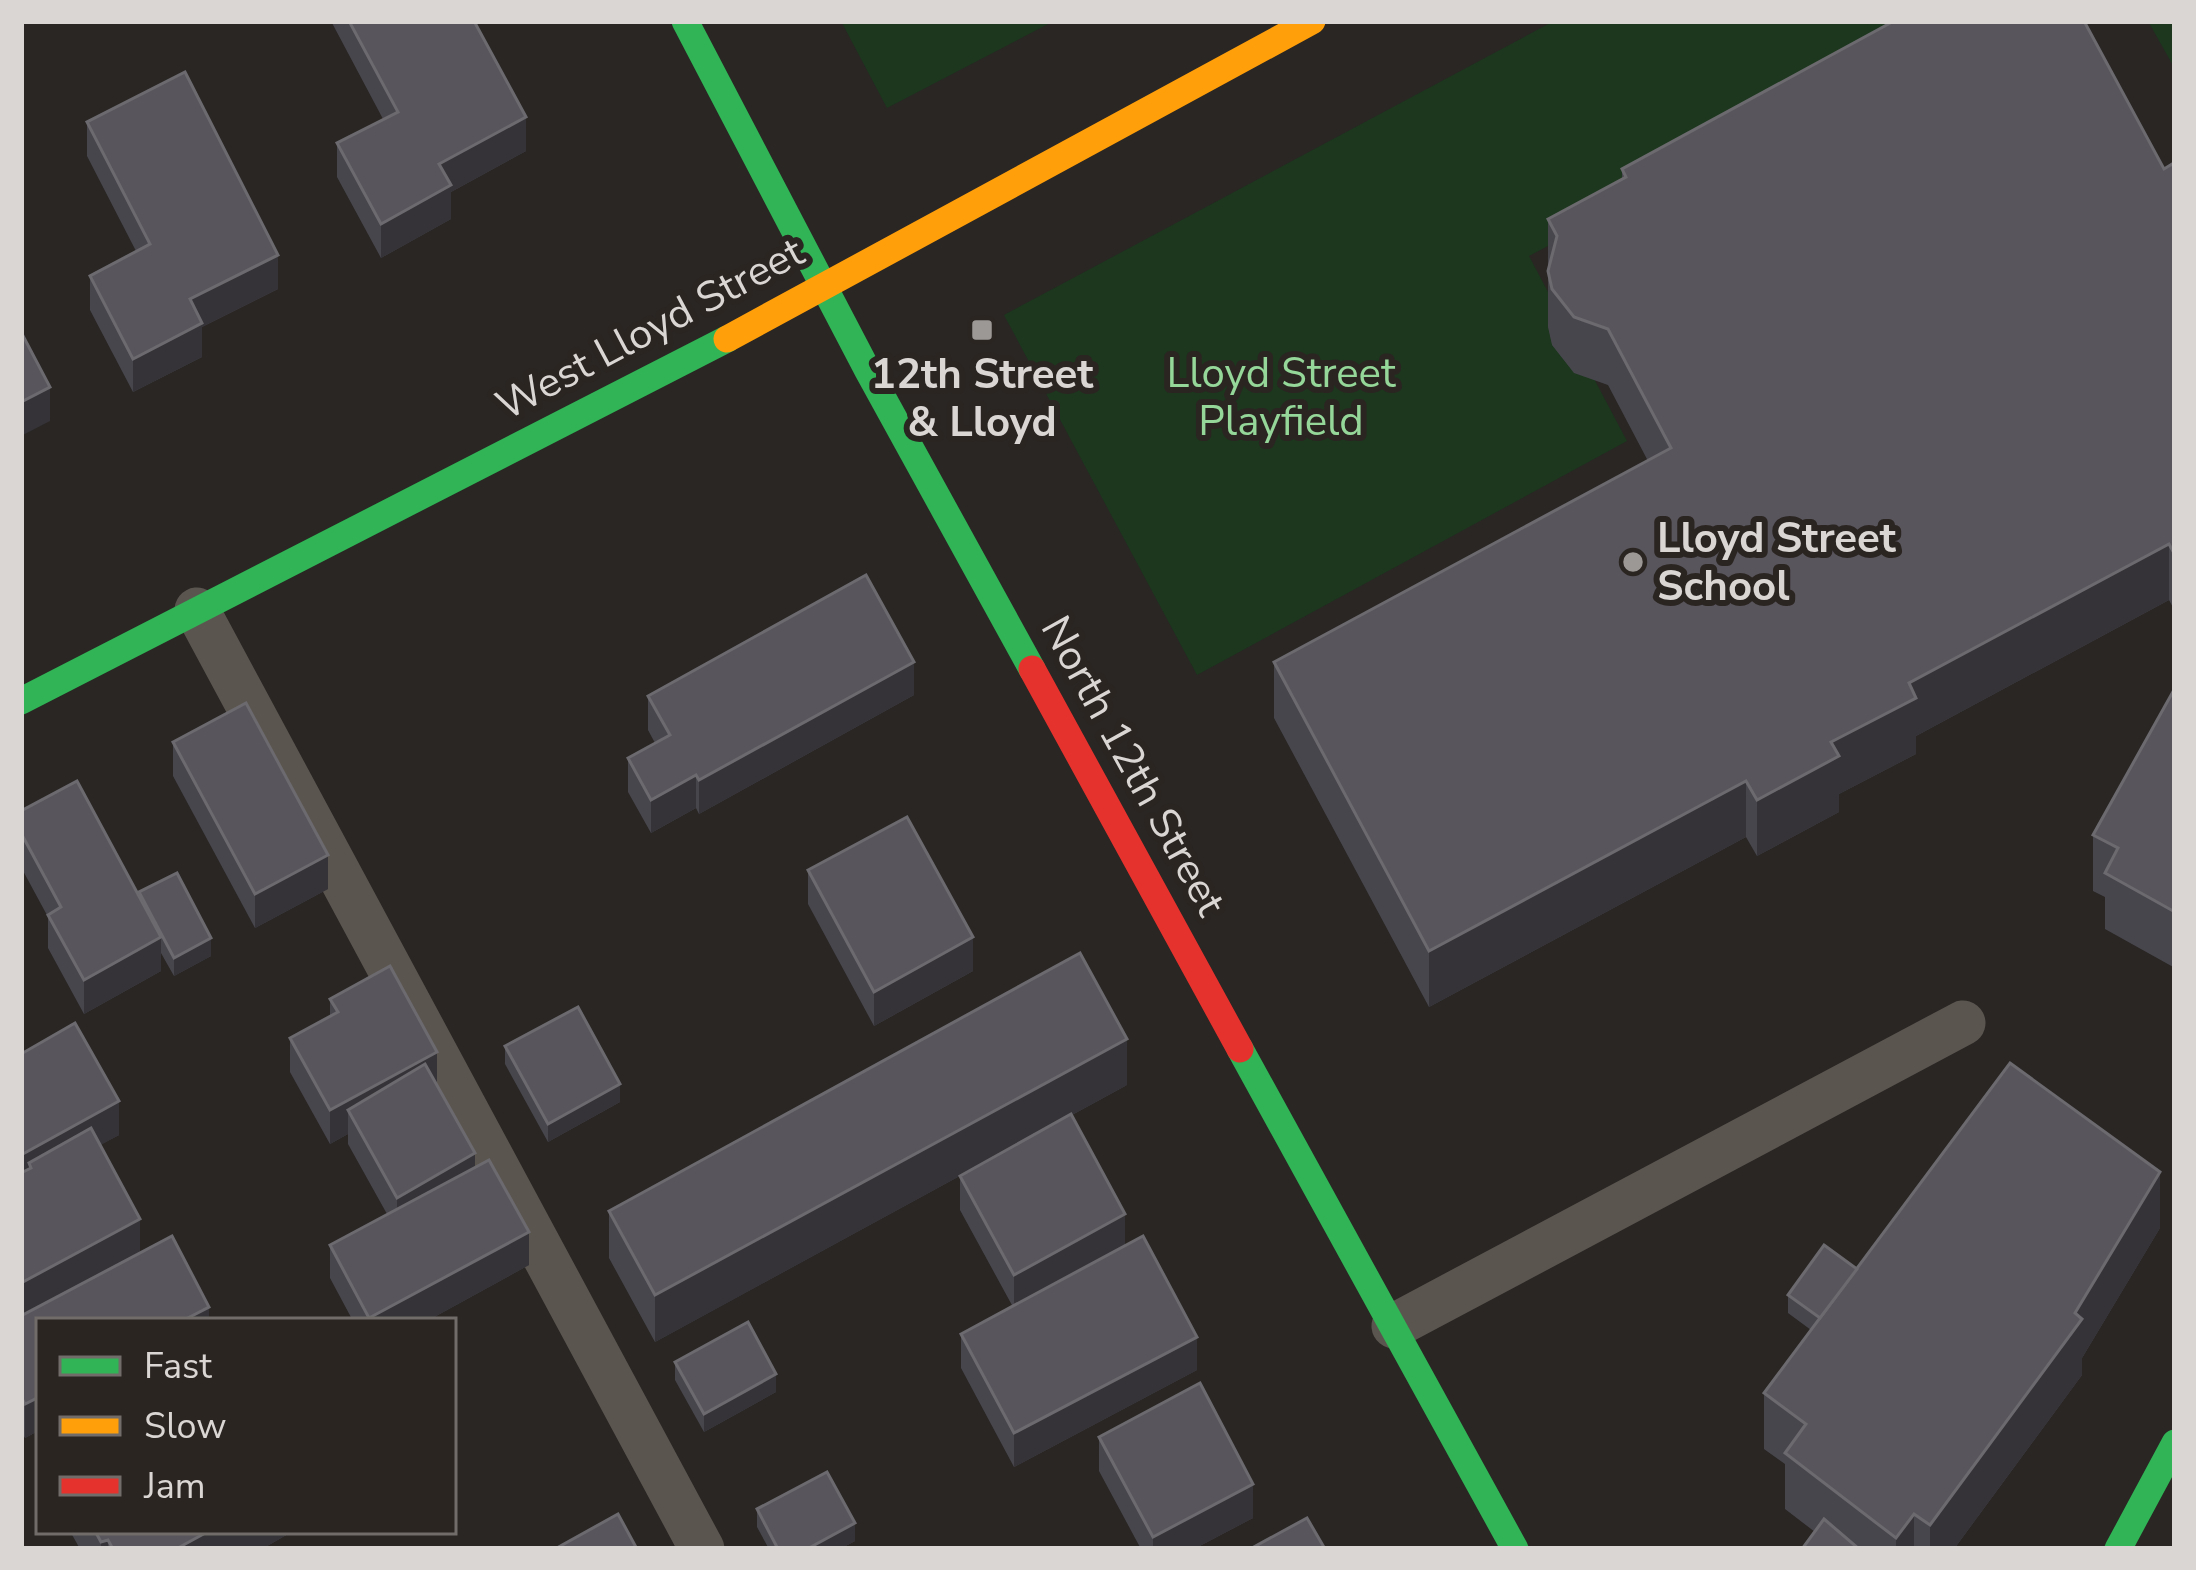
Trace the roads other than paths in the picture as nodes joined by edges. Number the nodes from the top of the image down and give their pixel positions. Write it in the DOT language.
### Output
graph roads {
  1 [pos="685,21"];
  2 [pos="1312,21"];
  3 [pos="824,286"];
  4 [pos="197,610"];
  5 [pos="21,701"];
  6 [pos="1963,1023"];
  7 [pos="1394,1326"];
  8 [pos="2175,1444"];
  9 [pos="702,1549"];
  10 [pos="1515,1549"];
  11 [pos="2118,1549"];
  1 -- 3 [label="street, North 12th Street"];
  2 -- 3 [label="street, West Lloyd Street"];
  3 -- 4 [label="street, West Lloyd Street"];
  3 -- 7 [label="street, North 12th Street"];
  4 -- 5 [label="street, West Lloyd Street"];
  4 -- 9 [label="lane"];
  6 -- 7 [label="lane"];
  7 -- 10 [label="street, North 12th Street"];
  8 -- 11 [label="street"];
}
